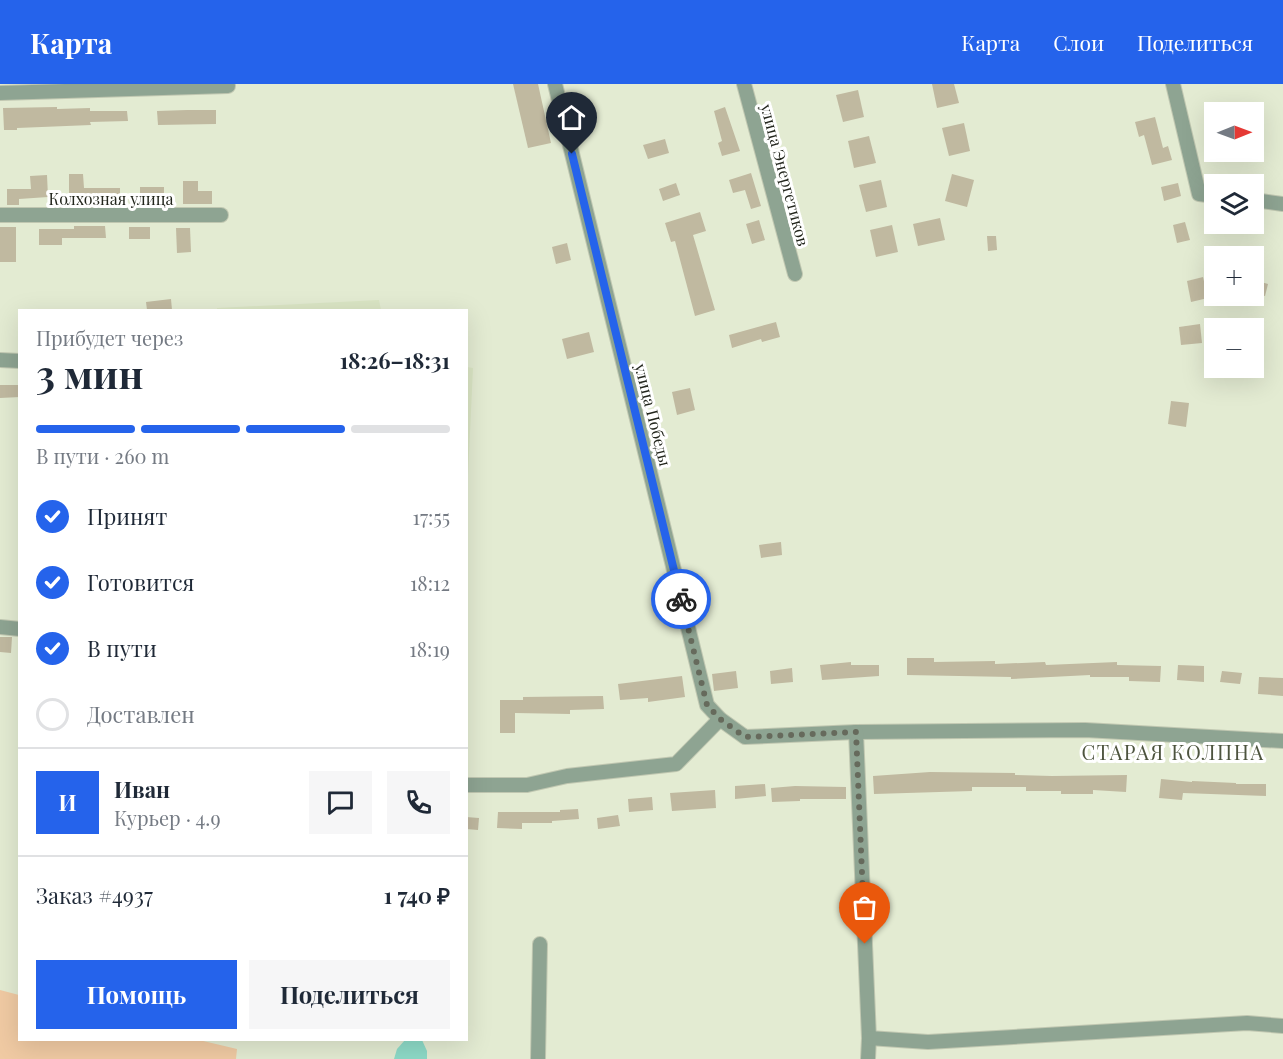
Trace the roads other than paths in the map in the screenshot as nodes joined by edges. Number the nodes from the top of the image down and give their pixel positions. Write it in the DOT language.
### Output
graph roads {
  1 [pos="555,84"];
  2 [pos="744,84"];
  3 [pos="1173,84"];
  4 [pos="228,86"];
  5 [pos="0,93"];
  6 [pos="1204,195"];
  7 [pos="1264,201"];
  8 [pos="1283,204"];
  9 [pos="0,215"];
  10 [pos="221,215"];
  11 [pos="795,274"];
  12 [pos="0,360"];
  13 [pos="18,361"];
  14 [pos="0,627"];
  15 [pos="18,629"];
  16 [pos="720,719"];
  17 [pos="856,732"];
  18 [pos="1283,741"];
  19 [pos="468,784"];
  20 [pos="540,944"];
  21 [pos="1283,1026"];
  22 [pos="869,1038"];
  23 [pos="538,1059"];
  24 [pos="868,1059"];
  1 -- 16 [label="street, улица Победы"];
  2 -- 11 [label="street, улица Энергетиков"];
  3 -- 6 [label="street"];
  4 -- 5 [label="street"];
  7 -- 8 [label="street"];
  9 -- 10 [label="street, Колхозная улица"];
  12 -- 13 [label="street"];
  14 -- 15 [label="street"];
  16 -- 17 [label="street, улица Победы"];
  16 -- 19 [label="street"];
  17 -- 18 [label="street"];
  17 -- 22 [label="street"];
  20 -- 23 [label="street"];
  21 -- 22 [label="street"];
  22 -- 24 [label="street"];
}
